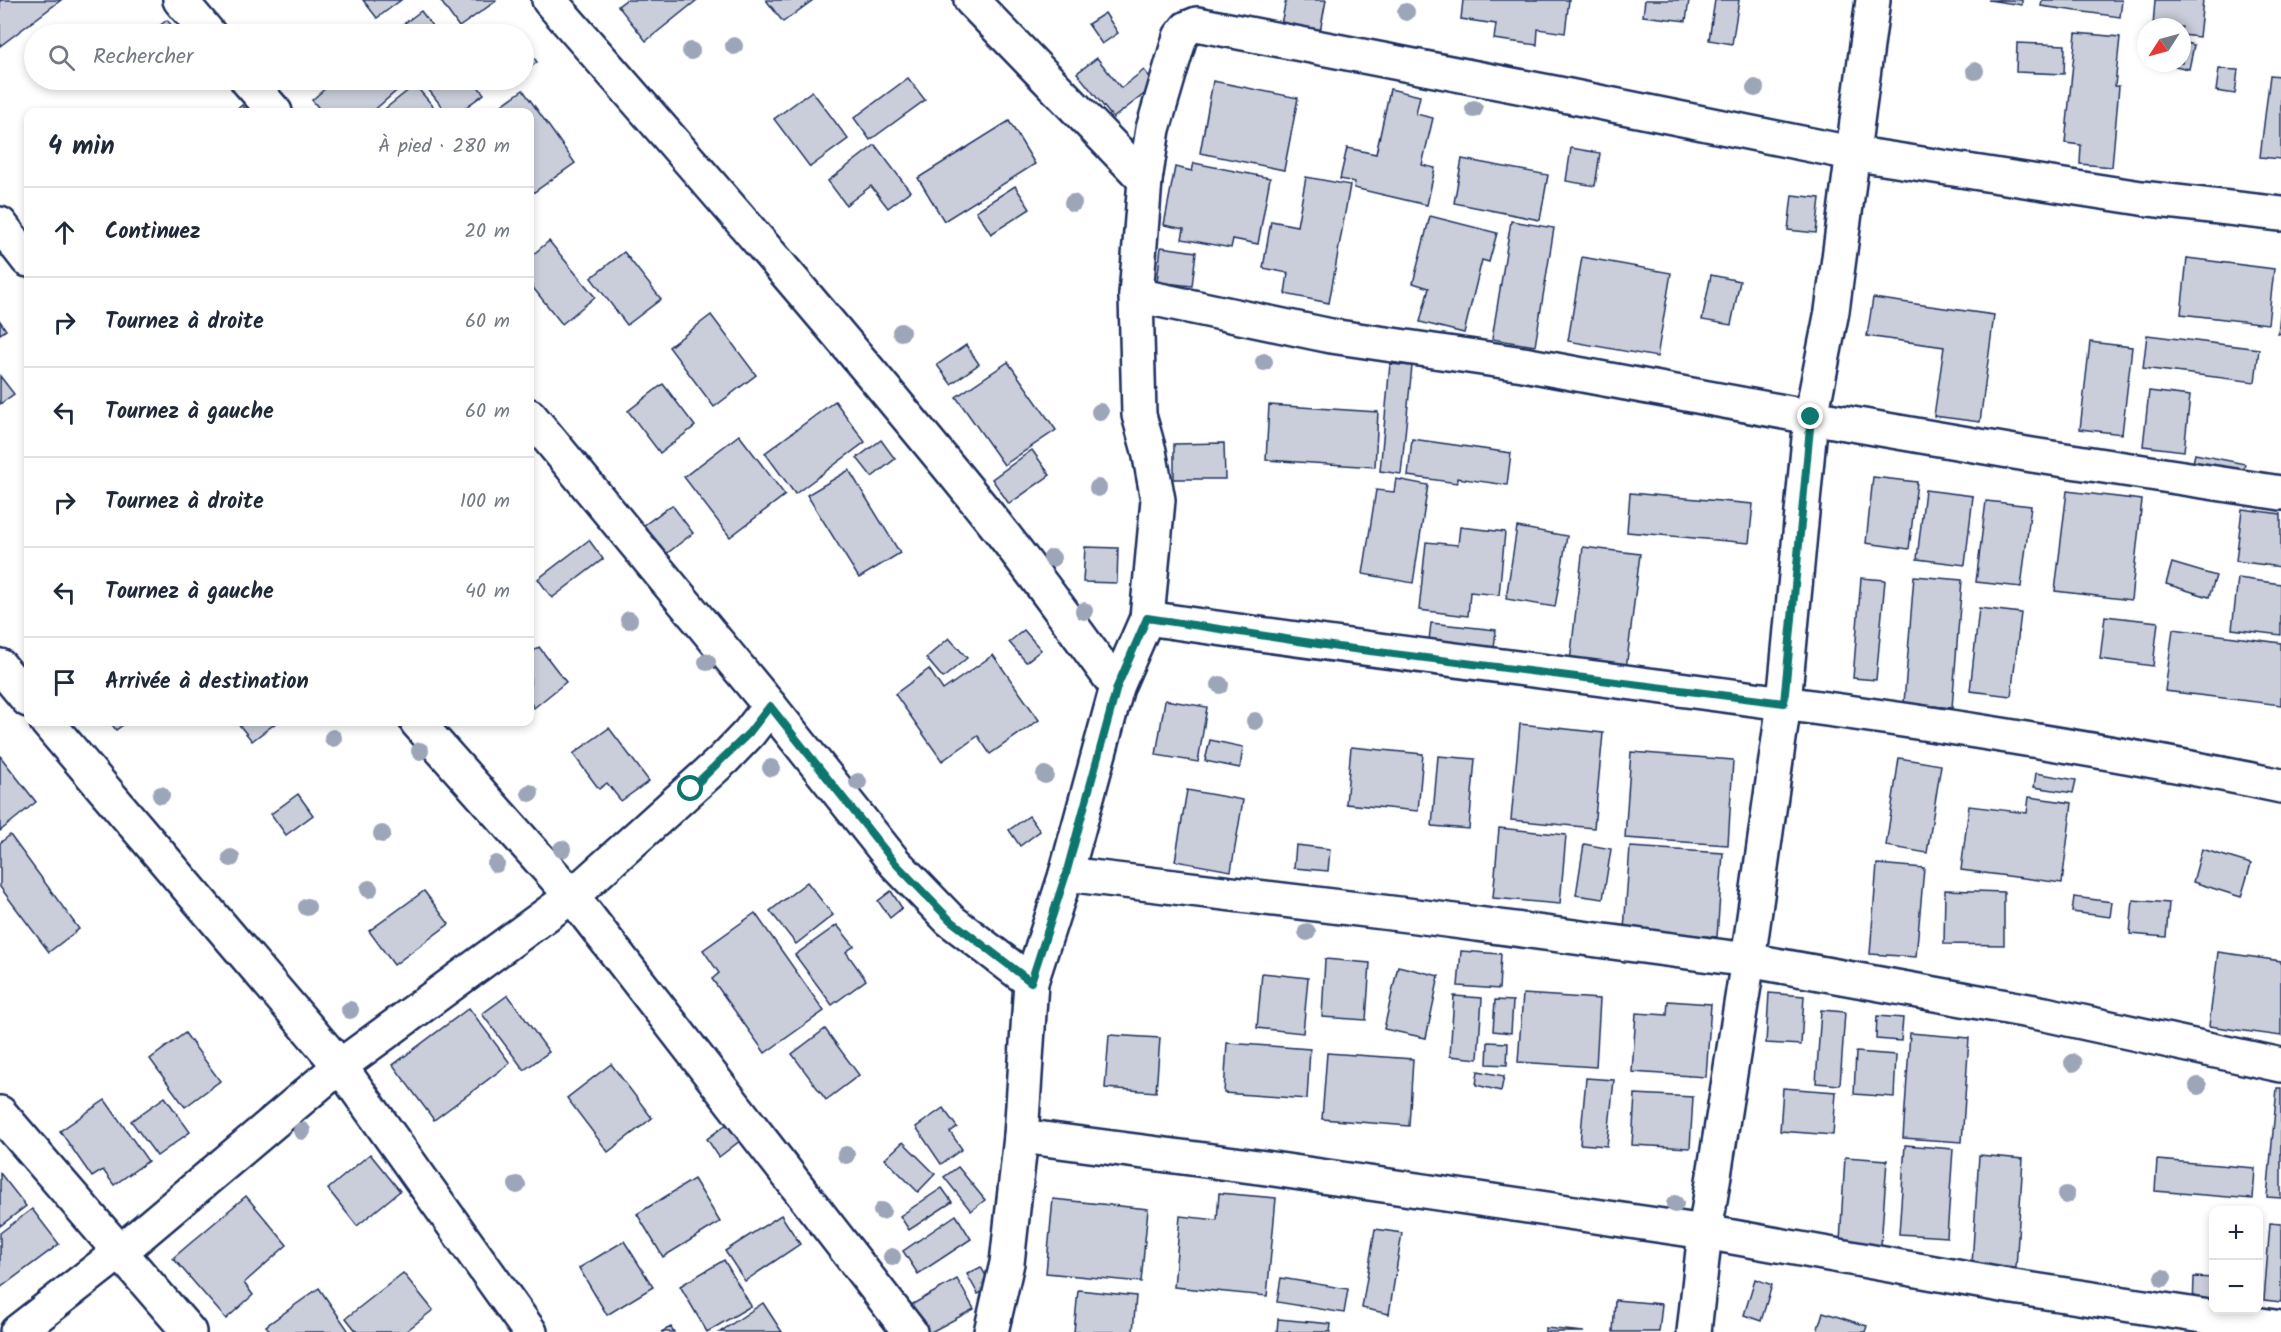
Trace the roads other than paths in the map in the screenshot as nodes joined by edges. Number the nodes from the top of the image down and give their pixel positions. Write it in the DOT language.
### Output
graph roads {
  1 [pos="180,0"];
  2 [pos="549,0"];
  3 [pos="971,0"];
  4 [pos="1873,0"];
  5 [pos="200,24"];
  6 [pos="256,90"];
  7 [pos="272,108"];
  8 [pos="1851,153"];
  9 [pos="1145,180"];
  10 [pos="2281,214"];
  11 [pos="0,224"];
  12 [pos="24,255"];
  13 [pos="1136,295"];
  14 [pos="1811,417"];
  15 [pos="534,421"];
  16 [pos="2281,493"];
  17 [pos="1147,618"];
  18 [pos="0,666"];
  19 [pos="1117,687"];
  20 [pos="24,695"];
  21 [pos="1784,703"];
  22 [pos="770,706"];
  23 [pos="50,726"];
  24 [pos="421,726"];
  25 [pos="2281,786"];
  26 [pos="1066,874"];
  27 [pos="572,896"];
  28 [pos="1748,960"];
  29 [pos="1031,982"];
  30 [pos="2281,1065"];
  31 [pos="340,1066"];
  32 [pos="0,1113"];
  33 [pos="1021,1136"];
  34 [pos="1706,1232"];
  35 [pos="121,1251"];
  36 [pos="2281,1328"];
  37 [pos="17,1332"];
  38 [pos="189,1332"];
  39 [pos="530,1332"];
  40 [pos="910,1332"];
  41 [pos="992,1332"];
  42 [pos="1694,1332"];
  1 -- 5 [label="street"];
  2 -- 19 [label="street"];
  3 -- 9 [label="street"];
  4 -- 8 [label="street"];
  6 -- 7 [label="street"];
  8 -- 9 [label="street"];
  8 -- 10 [label="street"];
  8 -- 14 [label="street"];
  9 -- 13 [label="street"];
  11 -- 12 [label="street"];
  13 -- 14 [label="street"];
  13 -- 17 [label="street"];
  14 -- 16 [label="street"];
  14 -- 21 [label="street"];
  15 -- 22 [label="street"];
  17 -- 19 [label="street"];
  17 -- 21 [label="street"];
  18 -- 20 [label="street"];
  19 -- 26 [label="street"];
  21 -- 25 [label="street"];
  21 -- 28 [label="street"];
  22 -- 27 [label="street"];
  22 -- 29 [label="street"];
  23 -- 31 [label="street"];
  24 -- 27 [label="street"];
  26 -- 28 [label="street"];
  26 -- 29 [label="street"];
  27 -- 31 [label="street"];
  27 -- 40 [label="street"];
  28 -- 30 [label="street"];
  28 -- 34 [label="street"];
  29 -- 33 [label="street"];
  31 -- 35 [label="street"];
  31 -- 39 [label="street"];
  32 -- 35 [label="street"];
  33 -- 34 [label="street"];
  33 -- 41 [label="street"];
  34 -- 36 [label="street"];
  34 -- 42 [label="street"];
  35 -- 37 [label="street"];
  35 -- 38 [label="street"];
}
